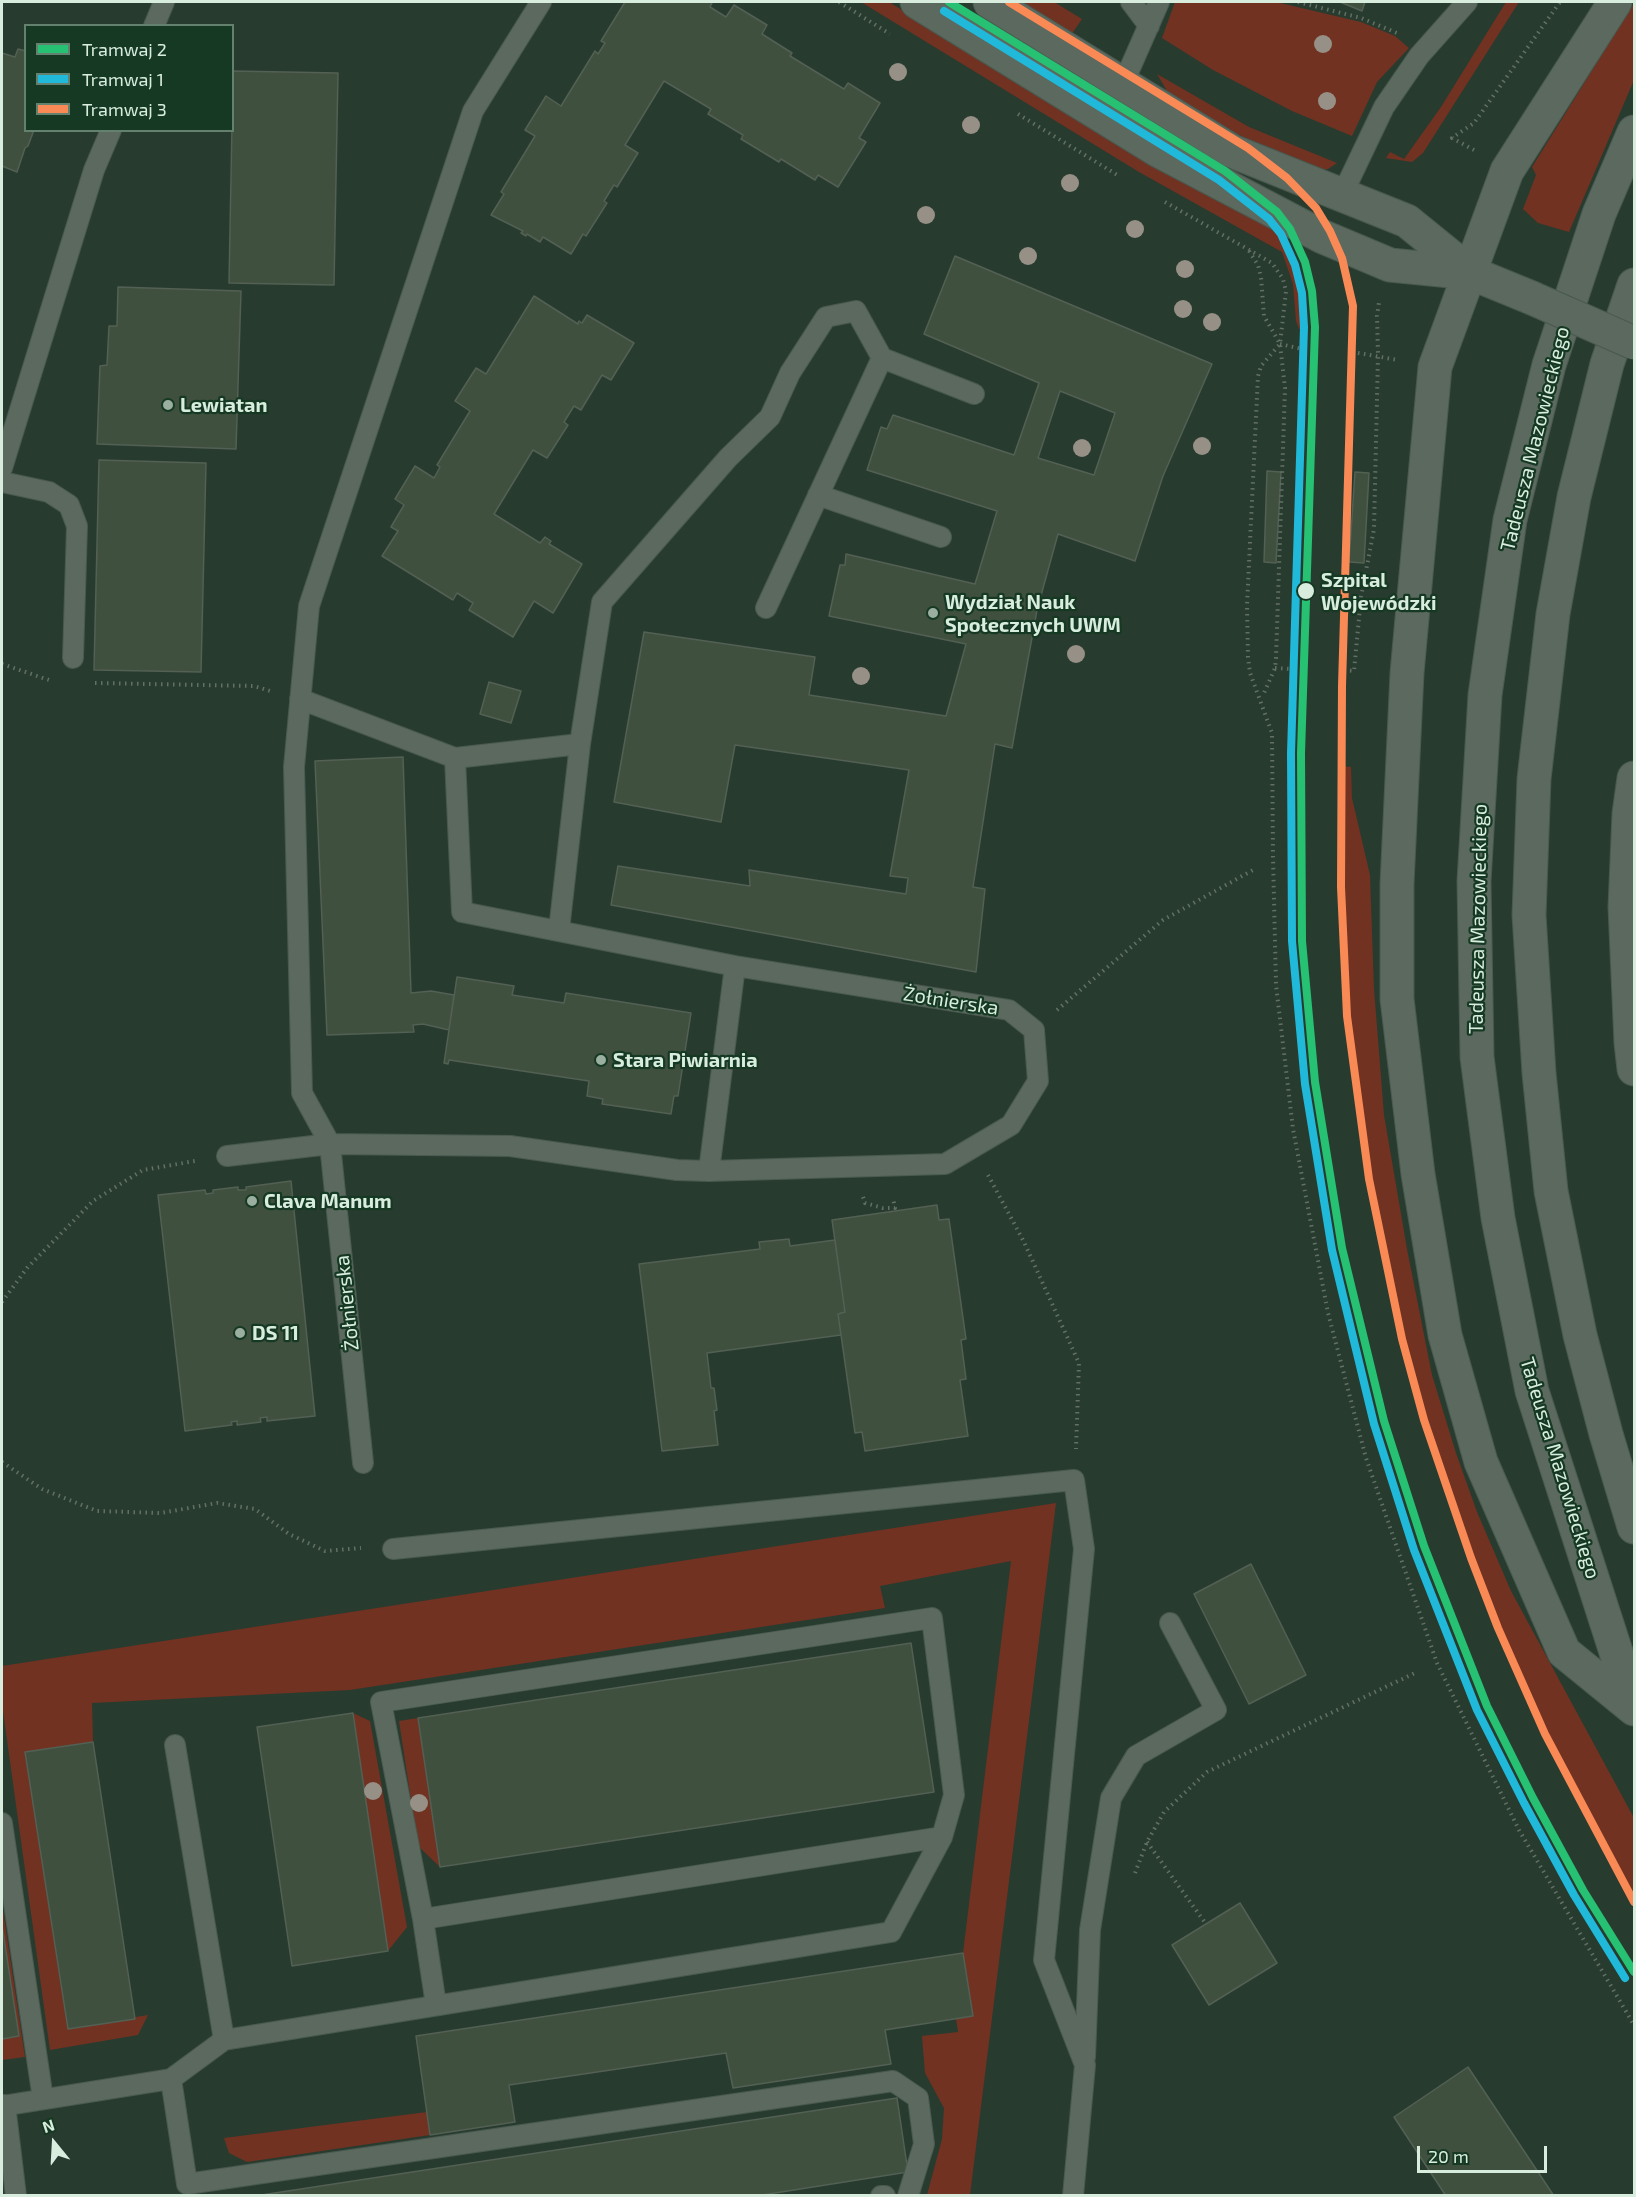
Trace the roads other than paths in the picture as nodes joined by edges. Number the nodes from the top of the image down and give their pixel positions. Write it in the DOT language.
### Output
graph roads {
  1 [pos="164,2"];
  2 [pos="540,2"];
  3 [pos="916,2"];
  4 [pos="990,2"];
  5 [pos="1131,2"];
  6 [pos="1159,2"];
  7 [pos="1467,2"];
  8 [pos="1615,2"];
  9 [pos="155,24"];
  10 [pos="1149,26"];
  11 [pos="1124,84"];
  12 [pos="110,132"];
  13 [pos="1635,132"];
  14 [pos="1342,195"];
  15 [pos="1471,273"];
  16 [pos="1635,285"];
  17 [pos="1635,343"];
  18 [pos="882,358"];
  19 [pos="974,394"];
  20 [pos="2,468"];
  21 [pos="2,482"];
  22 [pos="818,495"];
  23 [pos="941,537"];
  24 [pos="766,608"];
  25 [pos="73,658"];
  26 [pos="300,699"];
  27 [pos="580,744"];
  28 [pos="455,758"];
  29 [pos="1635,778"];
  30 [pos="559,930"];
  31 [pos="735,966"];
  32 [pos="1635,1069"];
  33 [pos="330,1144"];
  34 [pos="227,1156"];
  35 [pos="709,1171"];
  36 [pos="363,1463"];
  37 [pos="1635,1527"];
  38 [pos="393,1549"];
  39 [pos="1170,1623"];
  40 [pos="1635,1709"];
  41 [pos="175,1744"];
  42 [pos="2,1823"];
  43 [pos="942,1837"];
  44 [pos="423,1919"];
  45 [pos="436,2005"];
  46 [pos="224,2040"];
  47 [pos="1085,2065"];
  48 [pos="171,2079"];
  49 [pos="43,2099"];
  50 [pos="3,2105"];
  51 [pos="16,2196"];
  52 [pos="908,2196"];
  53 [pos="1073,2196"];
  1 -- 9 [label="lane"];
  2 -- 26 [label="lane"];
  3 -- 15 [label="street"];
  4 -- 11 [label="street"];
  5 -- 10 [label="lane"];
  6 -- 10 [label="lane"];
  7 -- 14 [label="lane"];
  8 -- 15 [label="street"];
  10 -- 11 [label="lane"];
  11 -- 14 [label="street"];
  12 -- 20 [label="lane"];
  13 -- 40 [label="street, Tadeusza Mazowieckiego"];
  14 -- 15 [label="street"];
  15 -- 17 [label="street, bridge"];
  15 -- 40 [label="street"];
  16 -- 37 [label="street"];
  18 -- 19 [label="lane"];
  18 -- 22 [label="lane"];
  18 -- 27 [label="lane"];
  21 -- 25 [label="lane"];
  22 -- 23 [label="lane"];
  22 -- 24 [label="lane"];
  26 -- 28 [label="lane"];
  26 -- 33 [label="lane"];
  27 -- 28 [label="lane"];
  27 -- 30 [label="lane"];
  28 -- 30 [label="lane, Żołnierska"];
  29 -- 32 [label="street"];
  30 -- 31 [label="lane, Żołnierska"];
  31 -- 35 [label="lane"];
  31 -- 35 [label="lane, Żołnierska"];
  33 -- 34 [label="lane"];
  33 -- 35 [label="lane"];
  33 -- 36 [label="lane, Żołnierska"];
  38 -- 47 [label="lane"];
  39 -- 47 [label="lane"];
  41 -- 46 [label="lane"];
  42 -- 49 [label="lane"];
  43 -- 44 [label="lane"];
  43 -- 44 [label="lane"];
  43 -- 45 [label="lane"];
  44 -- 45 [label="lane"];
  45 -- 46 [label="lane"];
  46 -- 48 [label="lane"];
  47 -- 53 [label="lane"];
  48 -- 49 [label="lane"];
  48 -- 52 [label="lane"];
  49 -- 50 [label="lane"];
  50 -- 51 [label="lane"];
}
